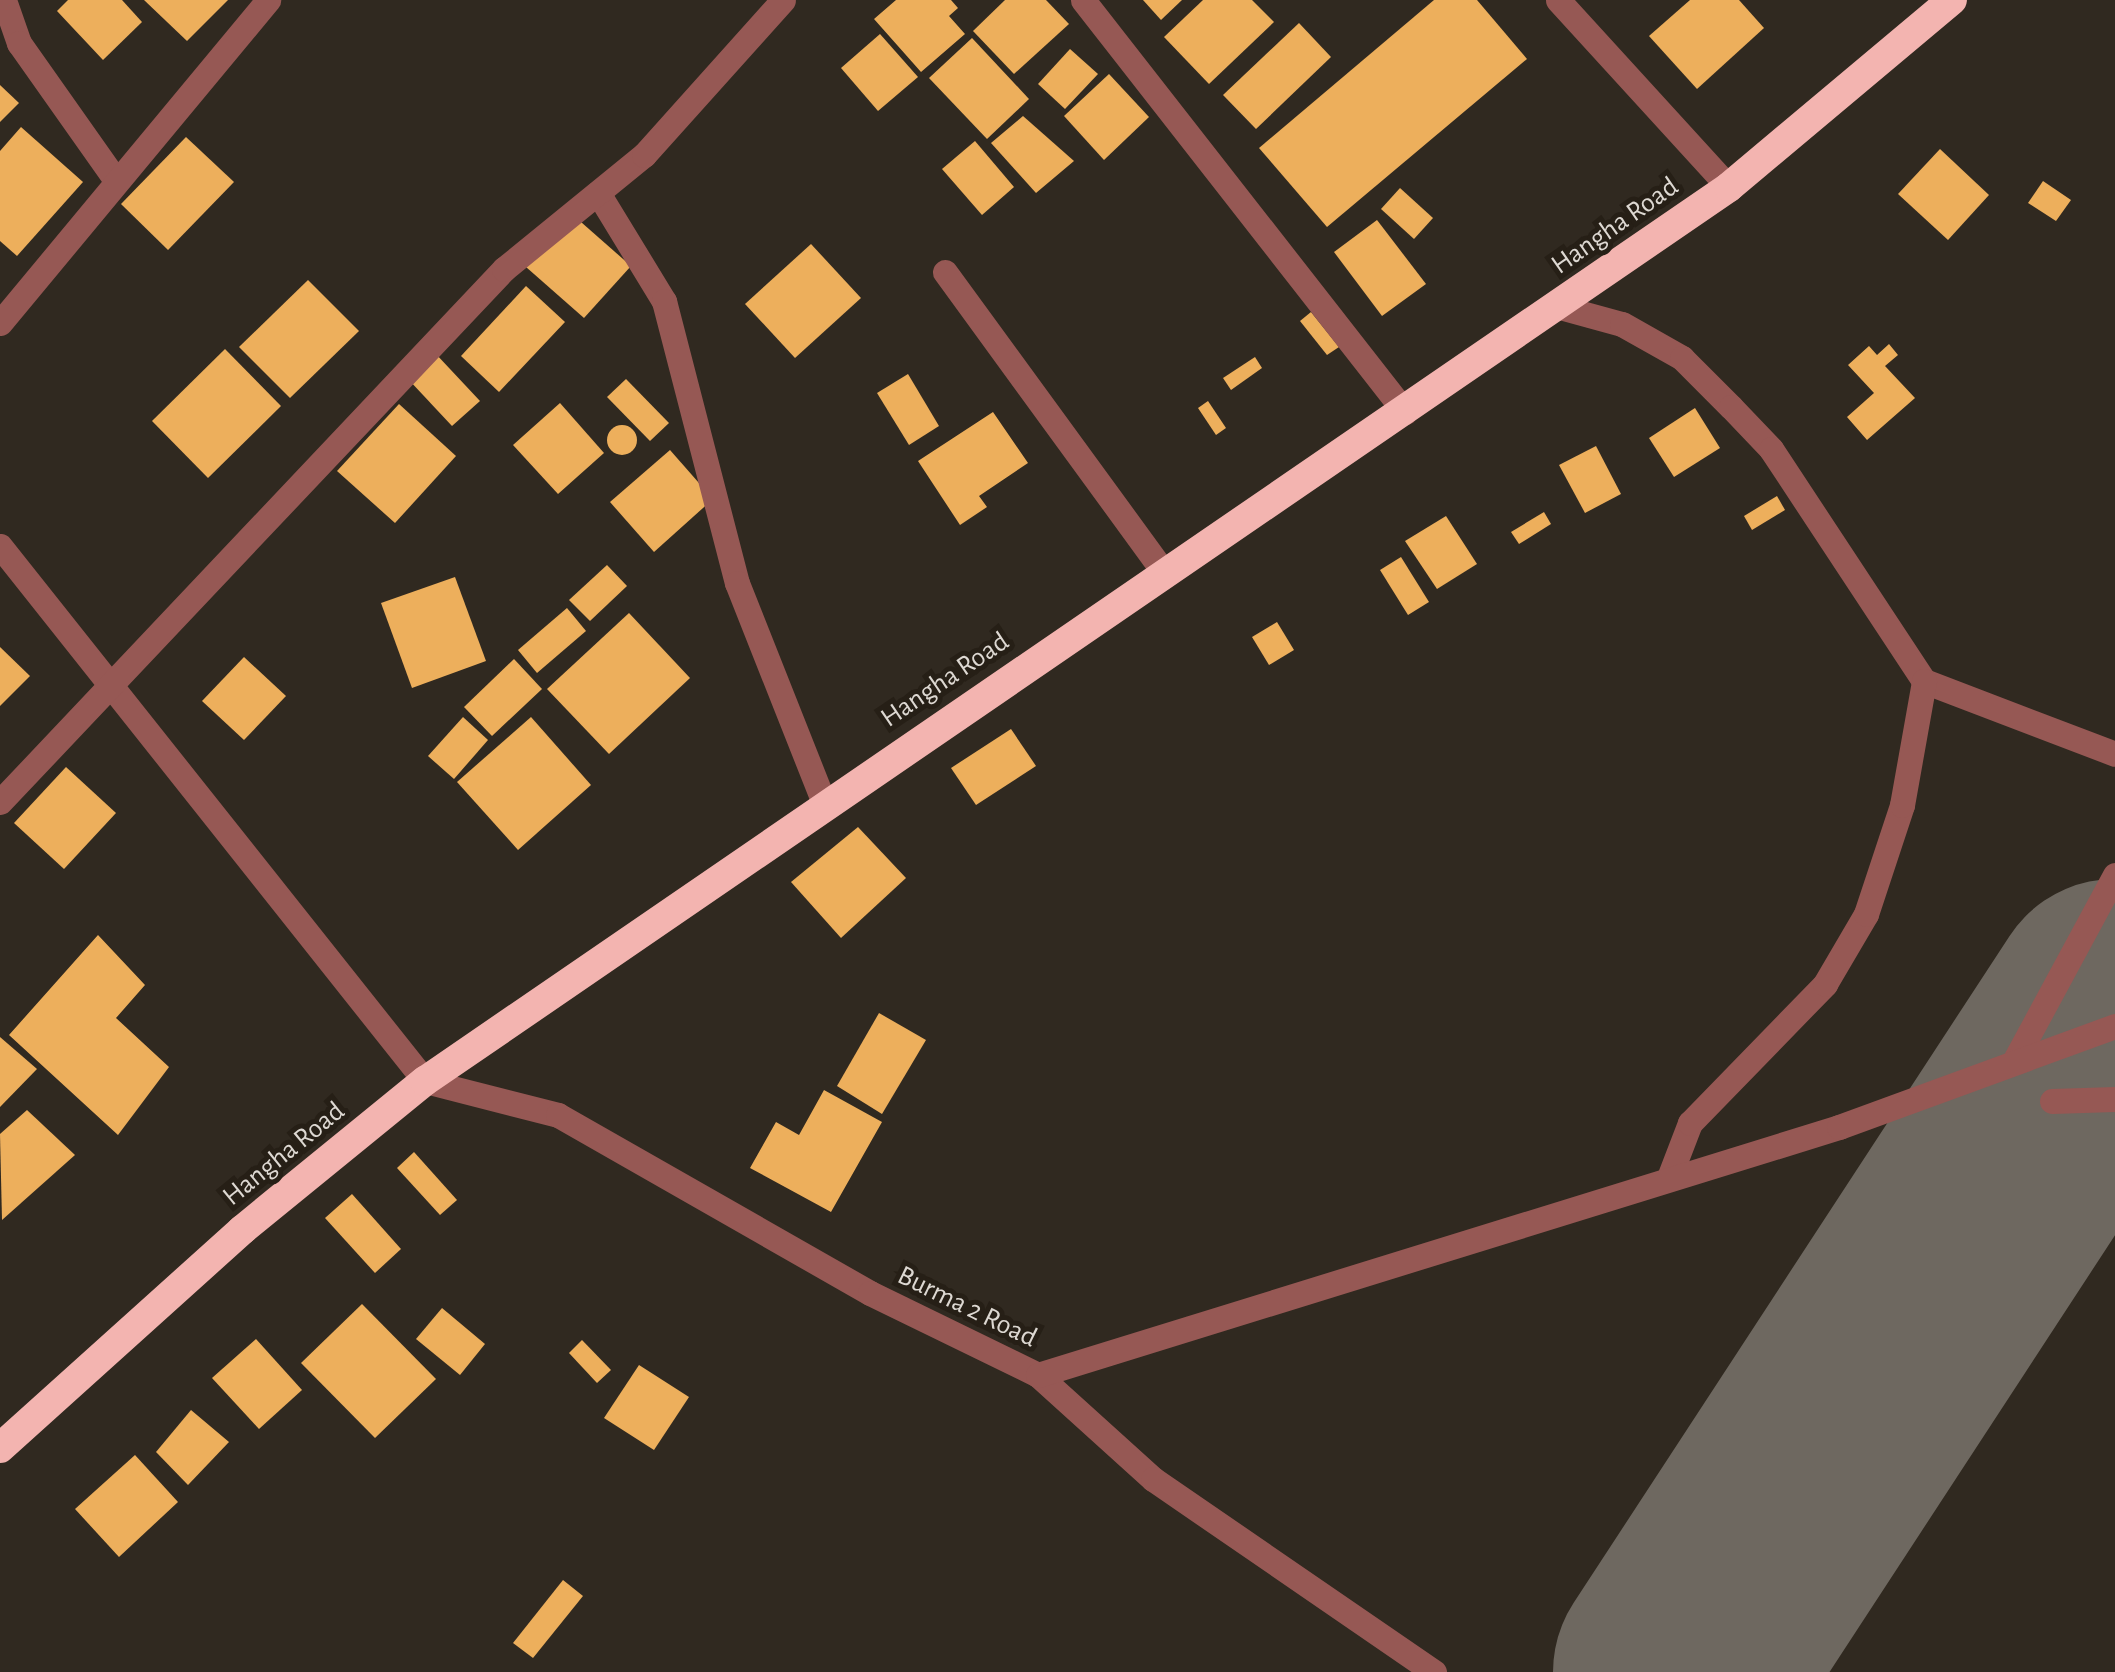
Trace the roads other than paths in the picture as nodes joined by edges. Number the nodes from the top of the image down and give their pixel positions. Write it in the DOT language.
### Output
graph roads {
  1 [pos="4,0"];
  2 [pos="268,0"];
  3 [pos="783,0"];
  4 [pos="1084,0"];
  5 [pos="1558,0"];
  6 [pos="1952,0"];
  7 [pos="115,178"];
  8 [pos="1729,186"];
  9 [pos="598,193"];
  10 [pos="945,272"];
  11 [pos="1556,306"];
  12 [pos="0,323"];
  13 [pos="1405,412"];
  14 [pos="0,546"];
  15 [pos="1164,572"];
  16 [pos="1924,681"];
  17 [pos="116,683"];
  18 [pos="2115,754"];
  19 [pos="823,800"];
  20 [pos="0,802"];
  21 [pos="2115,875"];
  22 [pos="2115,1026"];
  23 [pos="2016,1058"];
  24 [pos="425,1081"];
  25 [pos="2115,1099"];
  26 [pos="2052,1100"];
  27 [pos="1670,1175"];
  28 [pos="1038,1375"];
  29 [pos="0,1448"];
  30 [pos="1434,1672"];
  1 -- 7 [label="street"];
  2 -- 7 [label="street"];
  3 -- 9 [label="street"];
  4 -- 13 [label="street"];
  5 -- 8 [label="street"];
  6 -- 8 [label="highway, Hangha Road"];
  7 -- 12 [label="street"];
  8 -- 11 [label="highway, Hangha Road"];
  9 -- 17 [label="street"];
  9 -- 19 [label="street"];
  10 -- 15 [label="street"];
  11 -- 13 [label="highway, Hangha Road"];
  11 -- 16 [label="street"];
  13 -- 15 [label="highway, Hangha Road"];
  14 -- 17 [label="street"];
  15 -- 19 [label="highway, Hangha Road"];
  16 -- 18 [label="street"];
  16 -- 27 [label="street"];
  17 -- 20 [label="street"];
  17 -- 24 [label="street"];
  19 -- 24 [label="highway, Hangha Road"];
  21 -- 23 [label="street"];
  22 -- 23 [label="street"];
  23 -- 27 [label="street"];
  24 -- 28 [label="street, Burma 2 Road"];
  24 -- 29 [label="highway, Hangha Road"];
  25 -- 26 [label="street"];
  27 -- 28 [label="street"];
  28 -- 30 [label="street, Burma 2 Road"];
}
